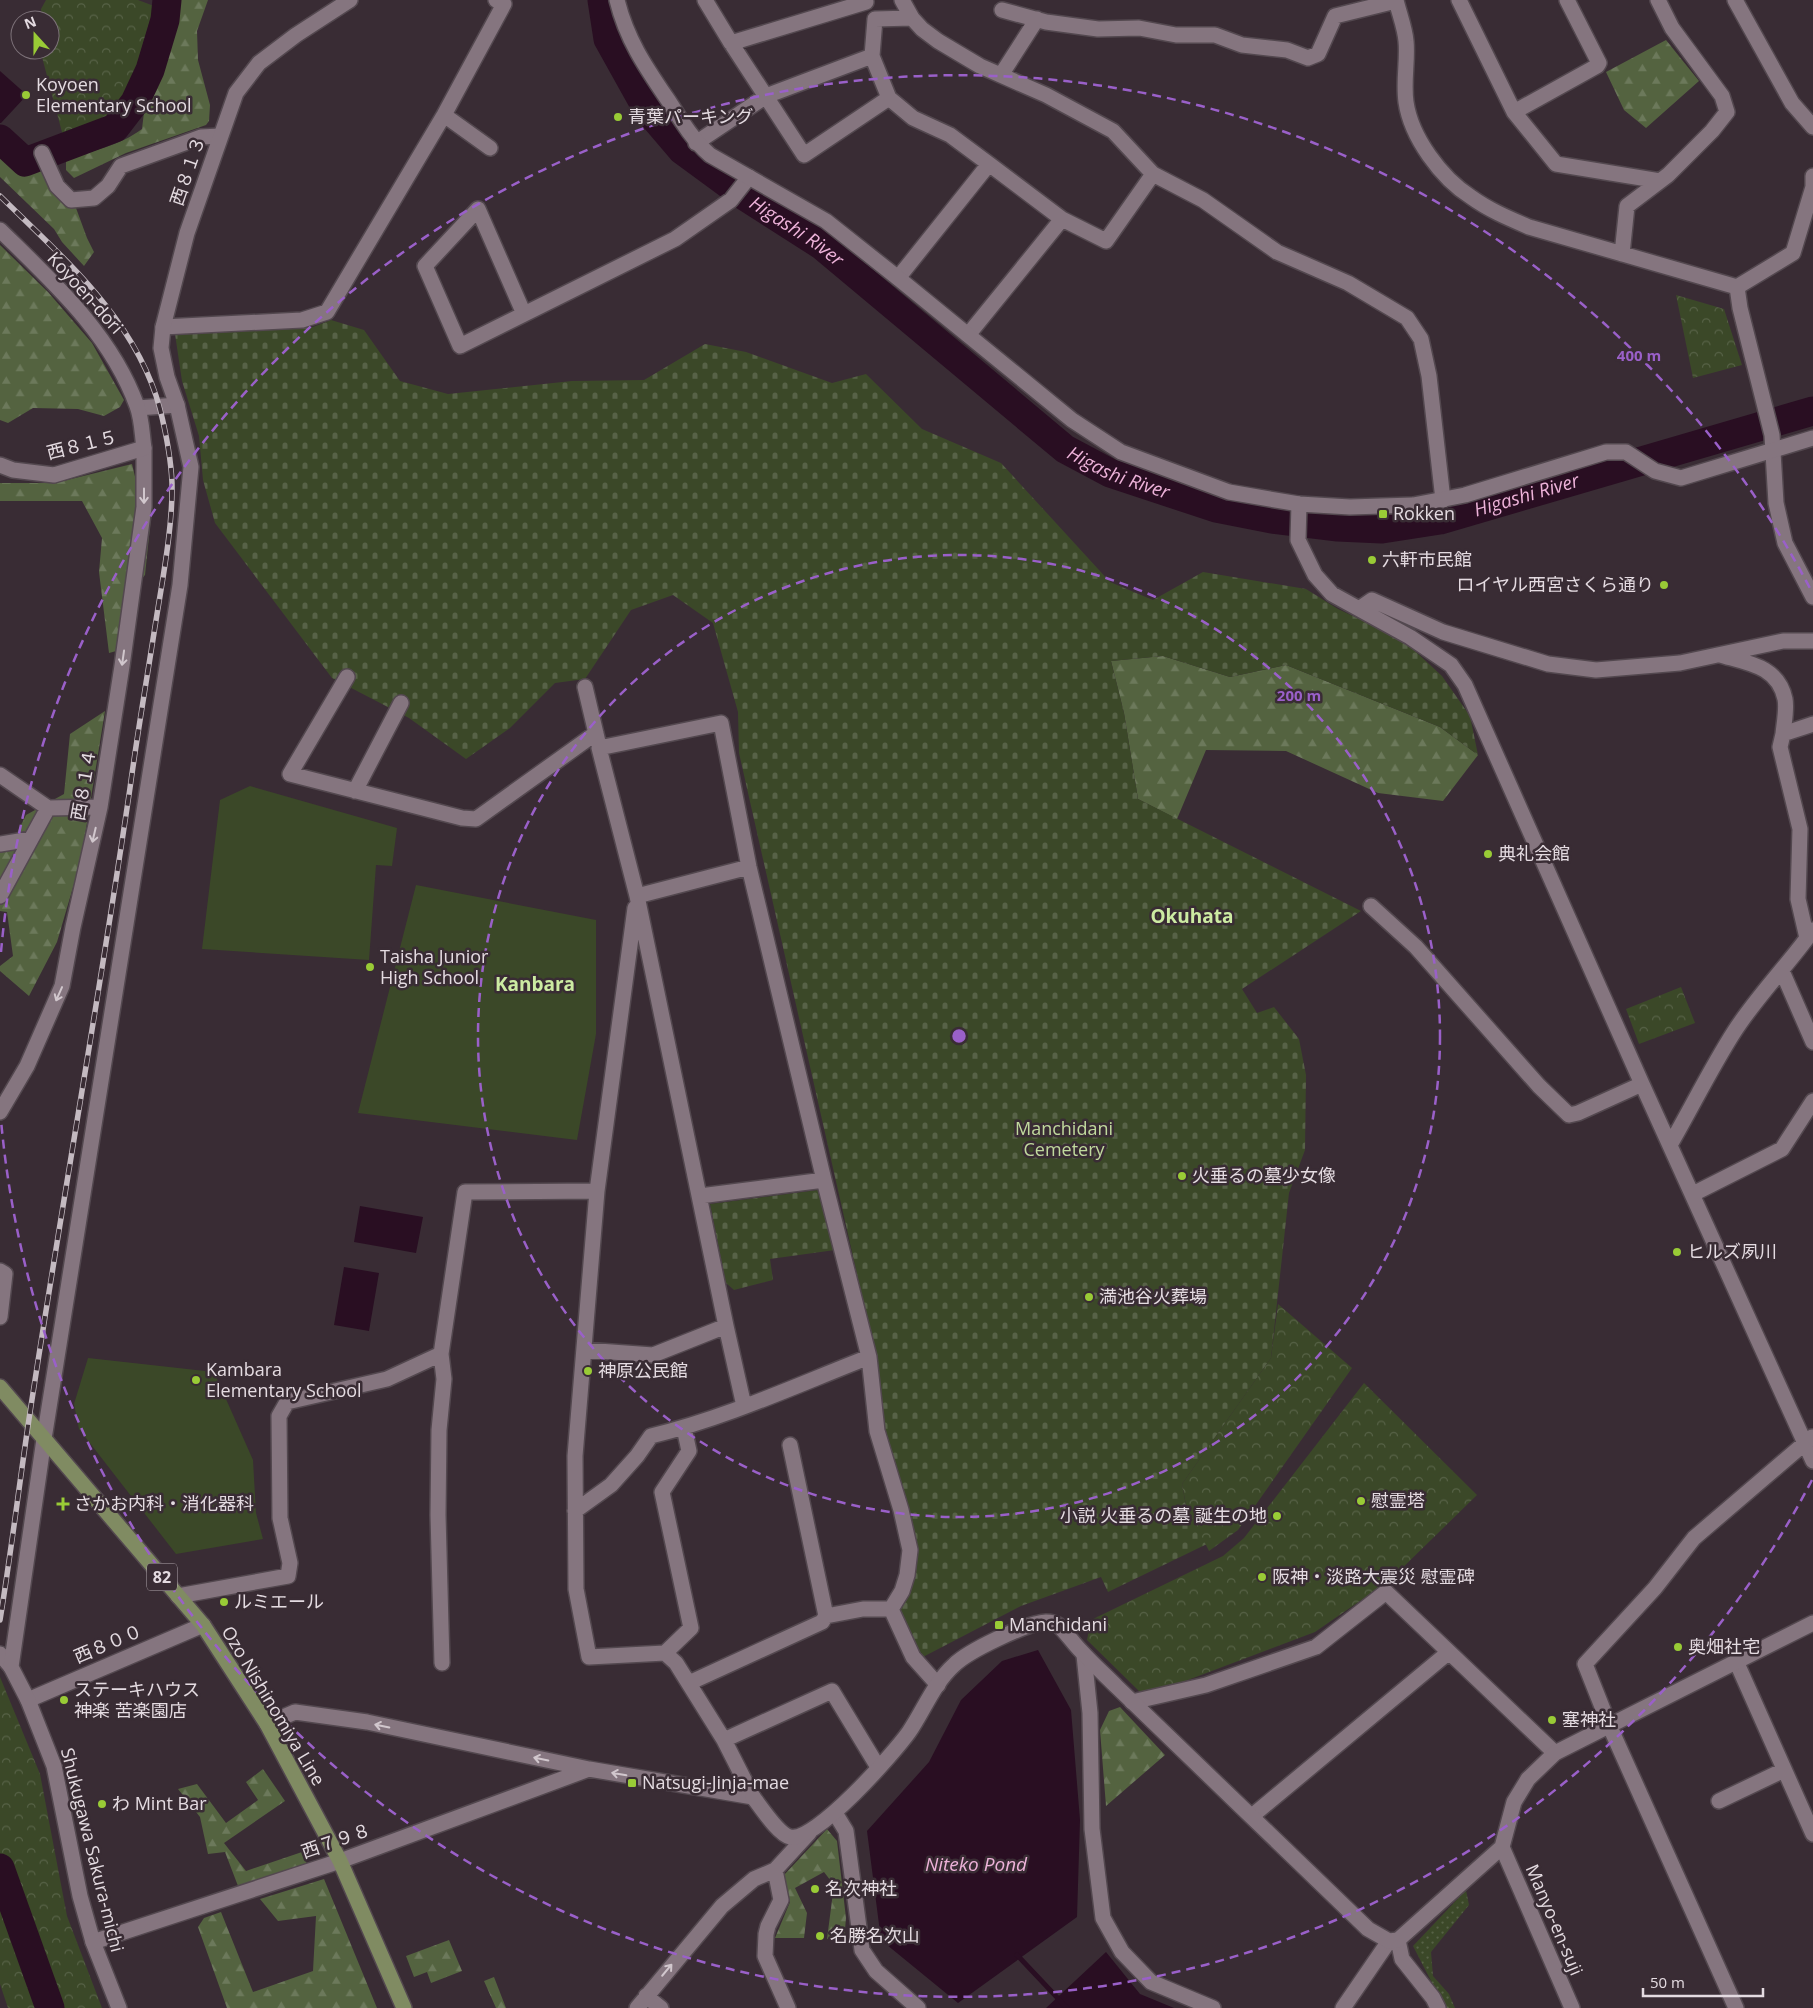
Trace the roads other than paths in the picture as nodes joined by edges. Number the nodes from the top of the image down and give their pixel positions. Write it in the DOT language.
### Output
graph roads {
  1 [pos="350,0"];
  2 [pos="496,0"];
  3 [pos="617,0"];
  4 [pos="705,0"];
  5 [pos="902,0"];
  6 [pos="1458,0"];
  7 [pos="1567,0"];
  8 [pos="1658,0"];
  9 [pos="1735,0"];
  10 [pos="866,1"];
  11 [pos="1396,1"];
  12 [pos="1002,10"];
  13 [pos="912,18"];
  14 [pos="875,19"];
  15 [pos="1038,19"];
  16 [pos="731,43"];
  17 [pos="872,56"];
  18 [pos="1001,75"];
  19 [pos="766,96"];
  20 [pos="889,98"];
  21 [pos="1514,112"];
  22 [pos="444,115"];
  23 [pos="1813,128"];
  24 [pos="220,136"];
  25 [pos="696,143"];
  26 [pos="490,148"];
  27 [pos="42,153"];
  28 [pos="989,164"];
  29 [pos="1153,174"];
  30 [pos="1813,176"];
  31 [pos="749,177"];
  32 [pos="1660,181"];
  33 [pos="1062,219"];
  34 [pos="0,230"];
  35 [pos="1622,254"];
  36 [pos="898,278"];
  37 [pos="1738,287"];
  38 [pos="524,314"];
  39 [pos="163,327"];
  40 [pos="968,335"];
  41 [pos="177,405"];
  42 [pos="138,408"];
  43 [pos="1813,438"];
  44 [pos="1772,443"];
  45 [pos="144,448"];
  46 [pos="0,465"];
  47 [pos="1443,500"];
  48 [pos="1299,510"];
  49 [pos="1813,597"];
  50 [pos="1359,609"];
  51 [pos="1813,641"];
  52 [pos="1719,655"];
  53 [pos="347,677"];
  54 [pos="585,686"];
  55 [pos="401,703"];
  56 [pos="1813,724"];
  57 [pos="1783,734"];
  58 [pos="598,741"];
  59 [pos="1,777"];
  60 [pos="355,790"];
  61 [pos="100,807"];
  62 [pos="48,808"];
  63 [pos="31,839"];
  64 [pos="0,844"];
  65 [pos="749,867"];
  66 [pos="0,896"];
  67 [pos="637,896"];
  68 [pos="1371,906"];
  69 [pos="1810,934"];
  70 [pos="1782,971"];
  71 [pos="1813,1042"];
  72 [pos="1642,1084"];
  73 [pos="1813,1100"];
  74 [pos="0,1112"];
  75 [pos="1670,1144"];
  76 [pos="824,1180"];
  77 [pos="597,1191"];
  78 [pos="1692,1194"];
  79 [pos="700,1196"];
  80 [pos="0,1271"];
  81 [pos="0,1317"];
  82 [pos="726,1326"];
  83 [pos="584,1350"];
  84 [pos="441,1354"];
  85 [pos="869,1357"];
  86 [pos="0,1387"];
  87 [pos="744,1406"];
  88 [pos="684,1428"];
  89 [pos="44,1439"];
  90 [pos="1809,1439"];
  91 [pos="790,1445"];
  92 [pos="1813,1461"];
  93 [pos="575,1511"];
  94 [pos="178,1596"];
  95 [pos="891,1609"];
  96 [pos="826,1616"];
  97 [pos="1813,1623"];
  98 [pos="203,1625"];
  99 [pos="1449,1652"];
  100 [pos="0,1654"];
  101 [pos="665,1654"];
  102 [pos="1084,1655"];
  103 [pos="1736,1661"];
  104 [pos="442,1663"];
  105 [pos="11,1666"];
  106 [pos="690,1683"];
  107 [pos="938,1685"];
  108 [pos="28,1700"];
  109 [pos="1132,1702"];
  110 [pos="267,1724"];
  111 [pos="1610,1727"];
  112 [pos="724,1740"];
  113 [pos="1555,1754"];
  114 [pos="878,1767"];
  115 [pos="589,1769"];
  116 [pos="1784,1770"];
  117 [pos="753,1797"];
  118 [pos="1719,1801"];
  119 [pos="835,1813"];
  120 [pos="1252,1816"];
  121 [pos="809,1833"];
  122 [pos="1813,1834"];
  123 [pos="1502,1847"];
  124 [pos="340,1861"];
  125 [pos="775,1870"];
  126 [pos="1393,1940"];
  127 [pos="93,1942"];
  128 [pos="641,2002"];
  129 [pos="118,2008"];
  130 [pos="404,2008"];
  131 [pos="661,2008"];
  132 [pos="788,2008"];
  133 [pos="918,2008"];
  134 [pos="1213,2008"];
  135 [pos="1344,2008"];
  136 [pos="1438,2008"];
  137 [pos="1572,2008"];
  138 [pos="1736,2008"];
  1 -- 24 [label="street, 西８１３"];
  2 -- 22 [label="street"];
  3 -- 25 [label="street"];
  4 -- 16 [label="street"];
  5 -- 13 [label="street"];
  6 -- 21 [label="street"];
  7 -- 21 [label="street"];
  8 -- 32 [label="street"];
  9 -- 23 [label="street"];
  10 -- 14 [label="street"];
  10 -- 16 [label="street"];
  11 -- 15 [label="street"];
  11 -- 35 [label="street"];
  12 -- 15 [label="street"];
  13 -- 14 [label="street"];
  13 -- 18 [label="street"];
  14 -- 17 [label="street"];
  15 -- 18 [label="street"];
  16 -- 19 [label="street"];
  17 -- 19 [label="street"];
  17 -- 20 [label="street"];
  18 -- 29 [label="street"];
  19 -- 20 [label="street"];
  19 -- 25 [label="street"];
  20 -- 28 [label="street"];
  21 -- 32 [label="street"];
  22 -- 26 [label="street"];
  22 -- 39 [label="street"];
  24 -- 27 [label="street"];
  24 -- 39 [label="street, 西８１３"];
  25 -- 31 [label="street"];
  28 -- 33 [label="street"];
  28 -- 36 [label="street"];
  29 -- 33 [label="street"];
  29 -- 47 [label="street"];
  30 -- 37 [label="street"];
  31 -- 36 [label="street"];
  31 -- 38 [label="street"];
  32 -- 35 [label="street"];
  33 -- 40 [label="street"];
  34 -- 42 [label="street, Koyoen-dori"];
  35 -- 37 [label="street"];
  36 -- 40 [label="street"];
  37 -- 44 [label="street"];
  38 -- 38 [label="street"];
  39 -- 41 [label="street, 西８１３"];
  40 -- 48 [label="street"];
  41 -- 42 [label="street"];
  41 -- 89 [label="street, 西８１３"];
  42 -- 45 [label="street, Koyoen-dori"];
  43 -- 44 [label="street"];
  44 -- 47 [label="street"];
  44 -- 49 [label="street"];
  45 -- 46 [label="street, 西８１５"];
  45 -- 61 [label="street, 西８１４, one-way"];
  47 -- 48 [label="street"];
  48 -- 50 [label="street"];
  50 -- 52 [label="street"];
  50 -- 72 [label="street"];
  51 -- 52 [label="street"];
  52 -- 57 [label="street"];
  53 -- 60 [label="street"];
  54 -- 58 [label="street"];
  55 -- 60 [label="street"];
  56 -- 57 [label="street"];
  57 -- 69 [label="street"];
  58 -- 60 [label="street"];
  58 -- 65 [label="street"];
  58 -- 67 [label="street"];
  59 -- 62 [label="street"];
  61 -- 62 [label="street"];
  61 -- 74 [label="street, 西８１４, one-way"];
  62 -- 63 [label="street"];
  63 -- 64 [label="street"];
  63 -- 66 [label="street"];
  65 -- 67 [label="street"];
  65 -- 76 [label="street"];
  67 -- 77 [label="street"];
  67 -- 79 [label="street"];
  68 -- 72 [label="street"];
  69 -- 70 [label="street"];
  70 -- 71 [label="street"];
  70 -- 75 [label="street"];
  72 -- 75 [label="street"];
  73 -- 78 [label="street"];
  75 -- 78 [label="street"];
  76 -- 79 [label="street"];
  76 -- 85 [label="street"];
  77 -- 83 [label="street"];
  77 -- 84 [label="street"];
  78 -- 90 [label="street"];
  79 -- 82 [label="street"];
  80 -- 81 [label="street"];
  82 -- 83 [label="street"];
  82 -- 87 [label="street"];
  83 -- 93 [label="street"];
  84 -- 94 [label="street"];
  84 -- 104 [label="street"];
  85 -- 87 [label="street"];
  85 -- 95 [label="street"];
  86 -- 89 [label="main road, Ozo Nishinomiya Line / 82"];
  87 -- 88 [label="street"];
  88 -- 93 [label="street"];
  88 -- 101 [label="street"];
  89 -- 94 [label="main road, Ozo Nishinomiya Line / 82"];
  89 -- 105 [label="street"];
  90 -- 92 [label="street"];
  90 -- 111 [label="street"];
  91 -- 96 [label="street"];
  93 -- 101 [label="street"];
  94 -- 98 [label="main road, Ozo Nishinomiya Line / 82"];
  95 -- 96 [label="street"];
  95 -- 107 [label="street"];
  96 -- 106 [label="street"];
  97 -- 103 [label="street"];
  98 -- 108 [label="street, 西８００"];
  98 -- 110 [label="main road, Ozo Nishinomiya Line / 82"];
  99 -- 109 [label="street"];
  99 -- 113 [label="street"];
  99 -- 120 [label="street"];
  100 -- 105 [label="street, Shukugawa Sakura-michi"];
  101 -- 106 [label="street"];
  102 -- 107 [label="street"];
  102 -- 109 [label="street"];
  102 -- 134 [label="street"];
  103 -- 111 [label="street"];
  103 -- 116 [label="street"];
  105 -- 108 [label="street, Shukugawa Sakura-michi"];
  106 -- 112 [label="street"];
  107 -- 114 [label="street"];
  108 -- 127 [label="street, Shukugawa Sakura-michi"];
  109 -- 120 [label="street"];
  115 -- 110 [label="street, one-way"];
  110 -- 124 [label="main road, Ozo Nishinomiya Line / 82"];
  111 -- 113 [label="street"];
  111 -- 138 [label="street"];
  112 -- 114 [label="street"];
  112 -- 117 [label="street"];
  113 -- 123 [label="street"];
  114 -- 119 [label="street"];
  117 -- 115 [label="street, one-way"];
  115 -- 124 [label="street, 西７９８"];
  116 -- 118 [label="street"];
  116 -- 122 [label="street"];
  117 -- 121 [label="street"];
  119 -- 121 [label="street"];
  119 -- 133 [label="street"];
  120 -- 126 [label="street"];
  121 -- 125 [label="street"];
  123 -- 126 [label="street"];
  123 -- 137 [label="street, Manyo-en-suji"];
  124 -- 127 [label="street, 西７９８"];
  124 -- 130 [label="main road, Ozo Nishinomiya Line / 82"];
  128 -- 125 [label="street, one-way"];
  125 -- 132 [label="street"];
  126 -- 135 [label="street"];
  126 -- 136 [label="street"];
  127 -- 129 [label="street, Shukugawa Sakura-michi"];
  128 -- 131 [label="street"];
}
